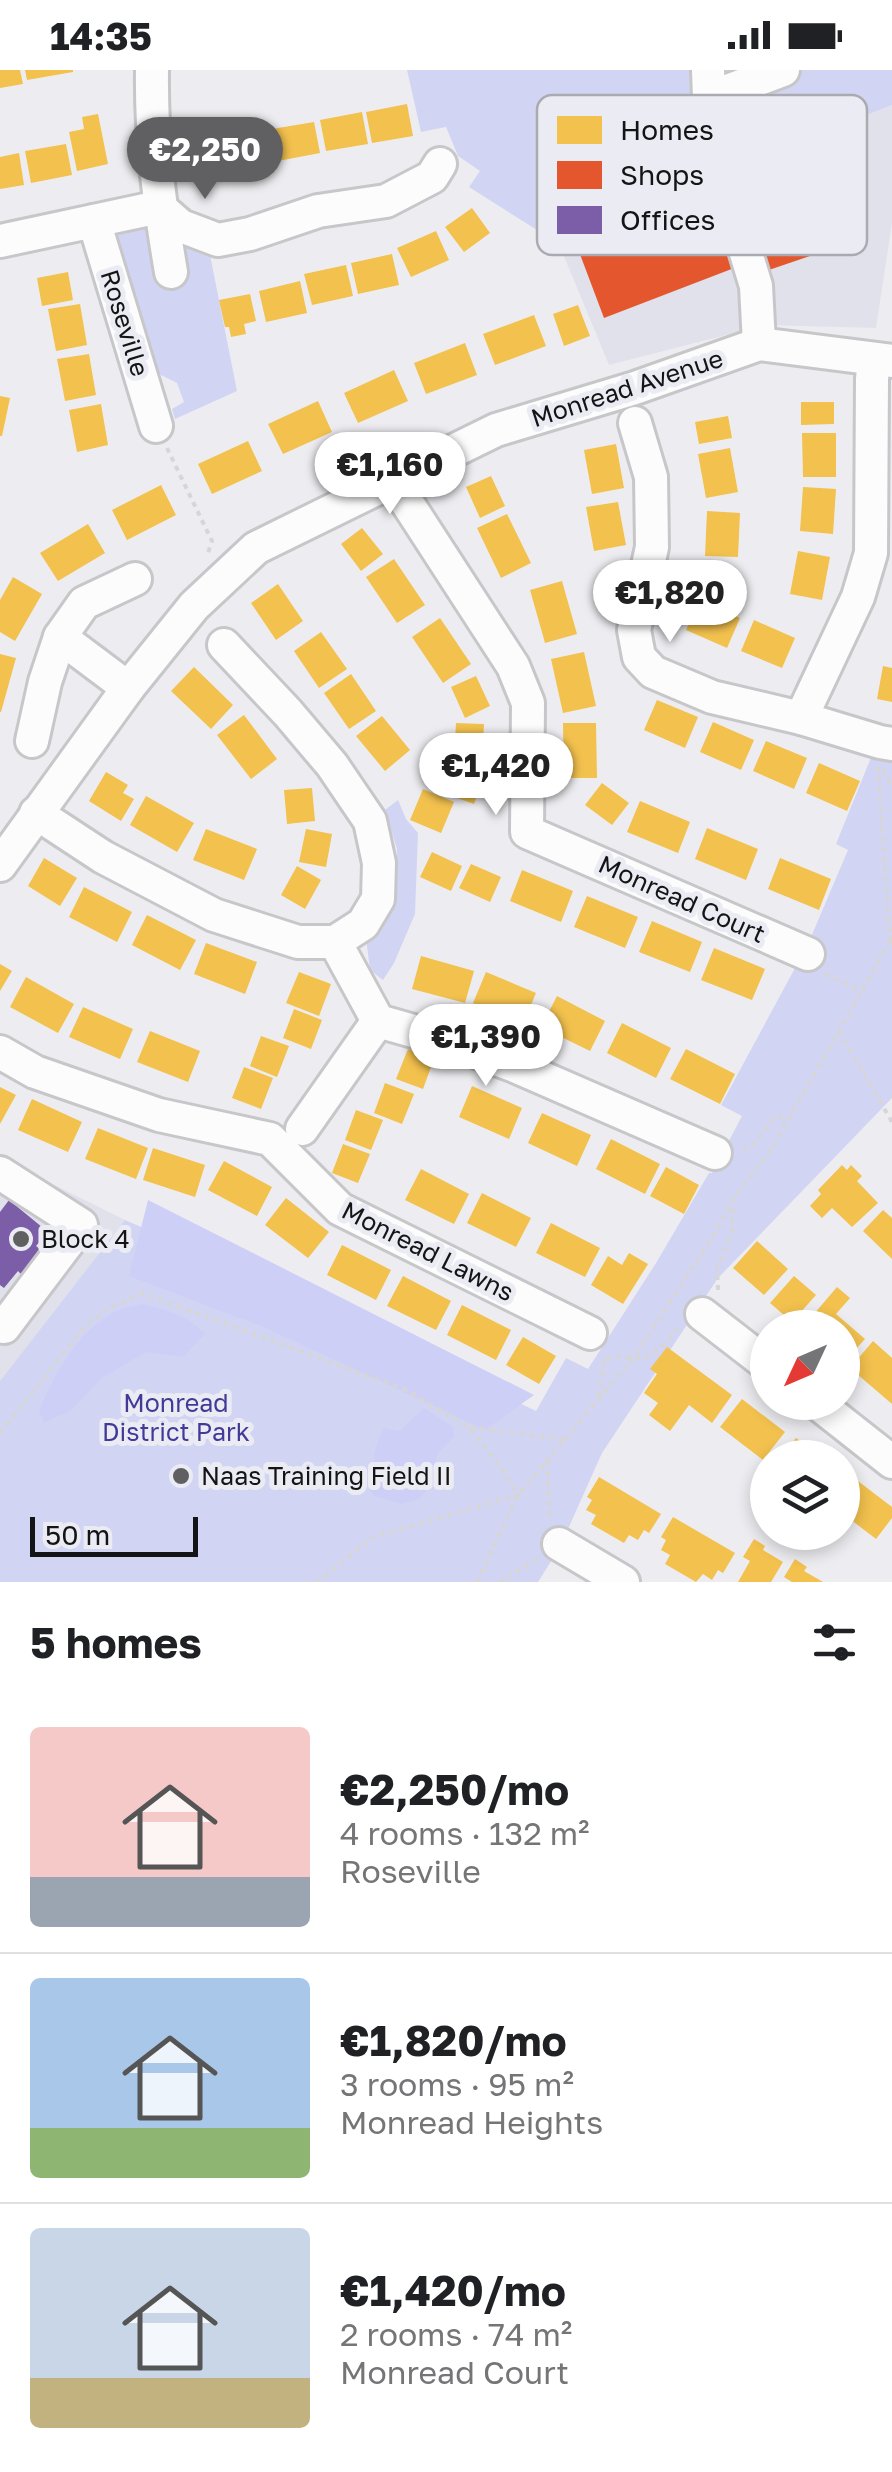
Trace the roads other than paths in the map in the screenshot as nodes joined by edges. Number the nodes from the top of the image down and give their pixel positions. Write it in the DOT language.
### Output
graph roads {
  1 [pos="152,70"];
  2 [pos="783,70"];
  3 [pos="708,84"];
  4 [pos="440,164"];
  5 [pos="160,207"];
  6 [pos="94,221"];
  7 [pos="0,242"];
  8 [pos="747,255"];
  9 [pos="171,272"];
  10 [pos="760,344"];
  11 [pos="883,360"];
  12 [pos="635,422"];
  13 [pos="156,426"];
  14 [pos="394,481"];
  15 [pos="135,579"];
  16 [pos="60,637"];
  17 [pos="224,645"];
  18 [pos="128,688"];
  19 [pos="801,718"];
  20 [pos="32,741"];
  21 [pos="883,751"];
  22 [pos="36,813"];
  23 [pos="0,866"];
  24 [pos="336,942"];
  25 [pos="808,954"];
  26 [pos="378,1022"];
  27 [pos="0,1052"];
  28 [pos="302,1130"];
  29 [pos="715,1153"];
  30 [pos="0,1173"];
  31 [pos="710,1302"];
  32 [pos="0,1324"];
  33 [pos="590,1333"];
  34 [pos="750,1345"];
  35 [pos="839,1420"];
  36 [pos="892,1462"];
  37 [pos="560,1544"];
  38 [pos="623,1582"];
  1 -- 5 [label="street"];
  2 -- 3 [label="street"];
  4 -- 5 [label="street"];
  5 -- 6 [label="street"];
  5 -- 9 [label="street"];
  6 -- 7 [label="street"];
  6 -- 13 [label="street, Roseville"];
  8 -- 10 [label="street"];
  10 -- 11 [label="street, Monread Avenue"];
  10 -- 14 [label="street, Monread Avenue"];
  11 -- 19 [label="street"];
  12 -- 19 [label="street"];
  14 -- 18 [label="street, Monread Avenue"];
  14 -- 25 [label="street, Monread Court"];
  15 -- 16 [label="street"];
  16 -- 18 [label="street"];
  16 -- 20 [label="street"];
  17 -- 24 [label="street"];
  18 -- 22 [label="street, Monread Avenue"];
  19 -- 21 [label="street"];
  22 -- 23 [label="street, Monread Avenue"];
  22 -- 24 [label="street"];
  24 -- 26 [label="street"];
  26 -- 28 [label="street"];
  26 -- 29 [label="street"];
  27 -- 33 [label="street, Monread Lawns"];
  30 -- 32 [label="street"];
  31 -- 34 [label="street"];
  35 -- 36 [label="street"];
  37 -- 38 [label="street"];
}
